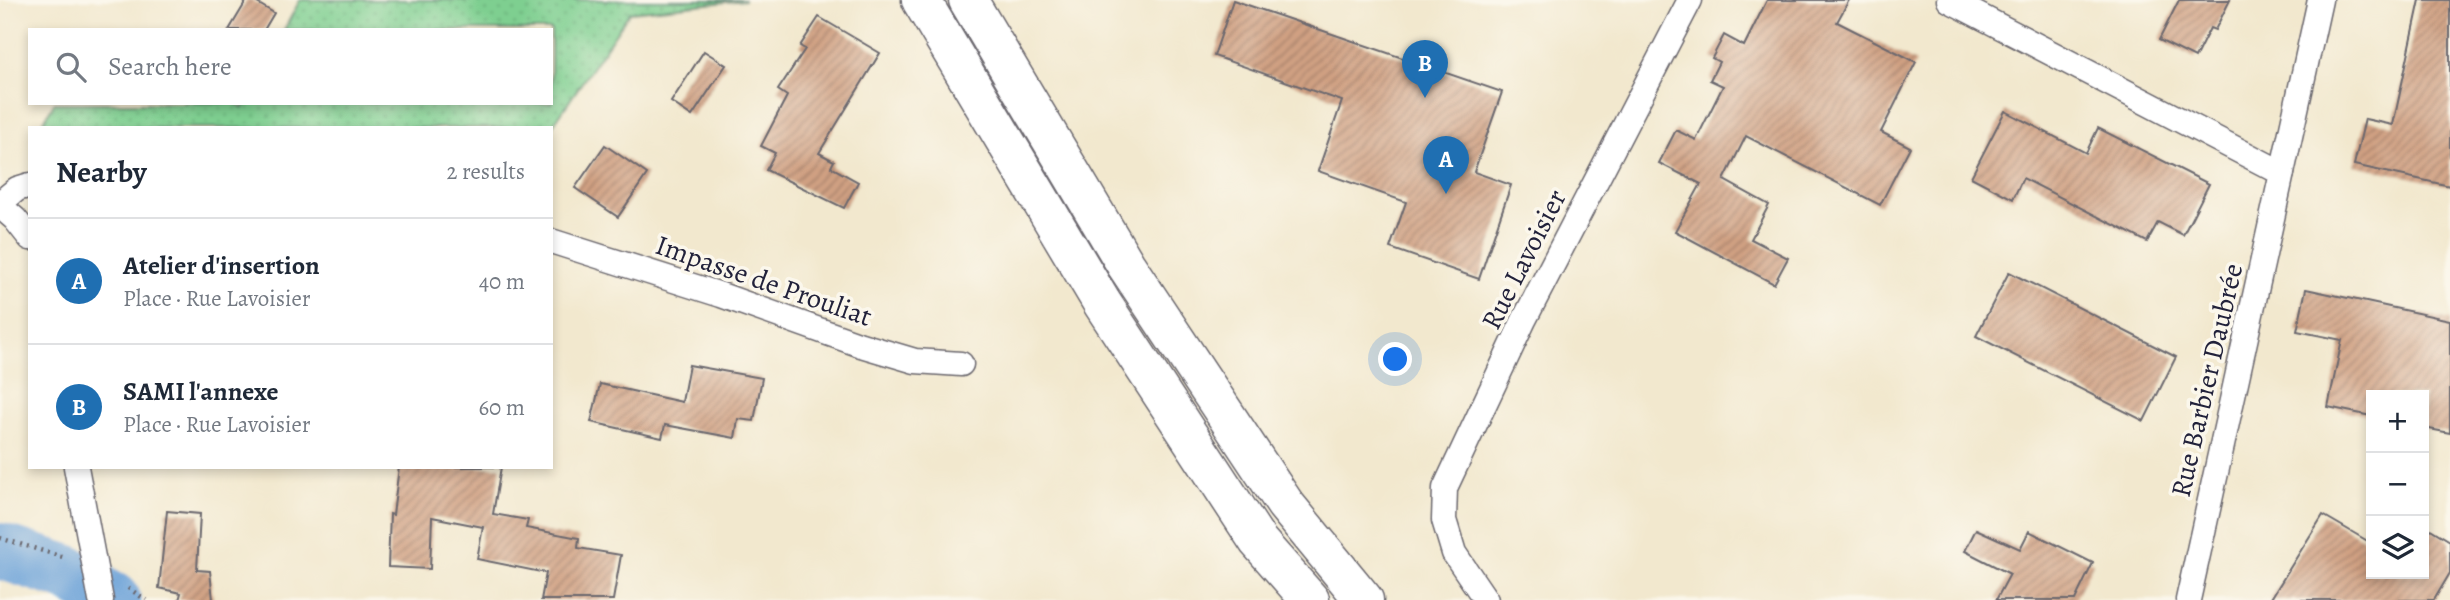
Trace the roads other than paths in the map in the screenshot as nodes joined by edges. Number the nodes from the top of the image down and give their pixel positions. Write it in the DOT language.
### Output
graph roads {
  1 [pos="921,0"];
  2 [pos="968,0"];
  3 [pos="1690,0"];
  4 [pos="1949,0"];
  5 [pos="2320,0"];
  6 [pos="2282,173"];
  7 [pos="28,185"];
  8 [pos="0,204"];
  9 [pos="28,235"];
  10 [pos="553,242"];
  11 [pos="961,363"];
  12 [pos="76,469"];
  13 [pos="101,600"];
  14 [pos="1310,600"];
  15 [pos="1364,600"];
  16 [pos="1486,600"];
  17 [pos="2188,600"];
  1 -- 14 [label="highway"];
  2 -- 15 [label="highway"];
  3 -- 16 [label="street, Rue Lavoisier"];
  4 -- 6 [label="street"];
  5 -- 6 [label="street, Rue Barbier Daubrée"];
  6 -- 17 [label="street, Rue Barbier Daubrée"];
  7 -- 8 [label="street"];
  8 -- 9 [label="street"];
  10 -- 11 [label="street, Impasse de Prouliat"];
  12 -- 13 [label="street"];
}
